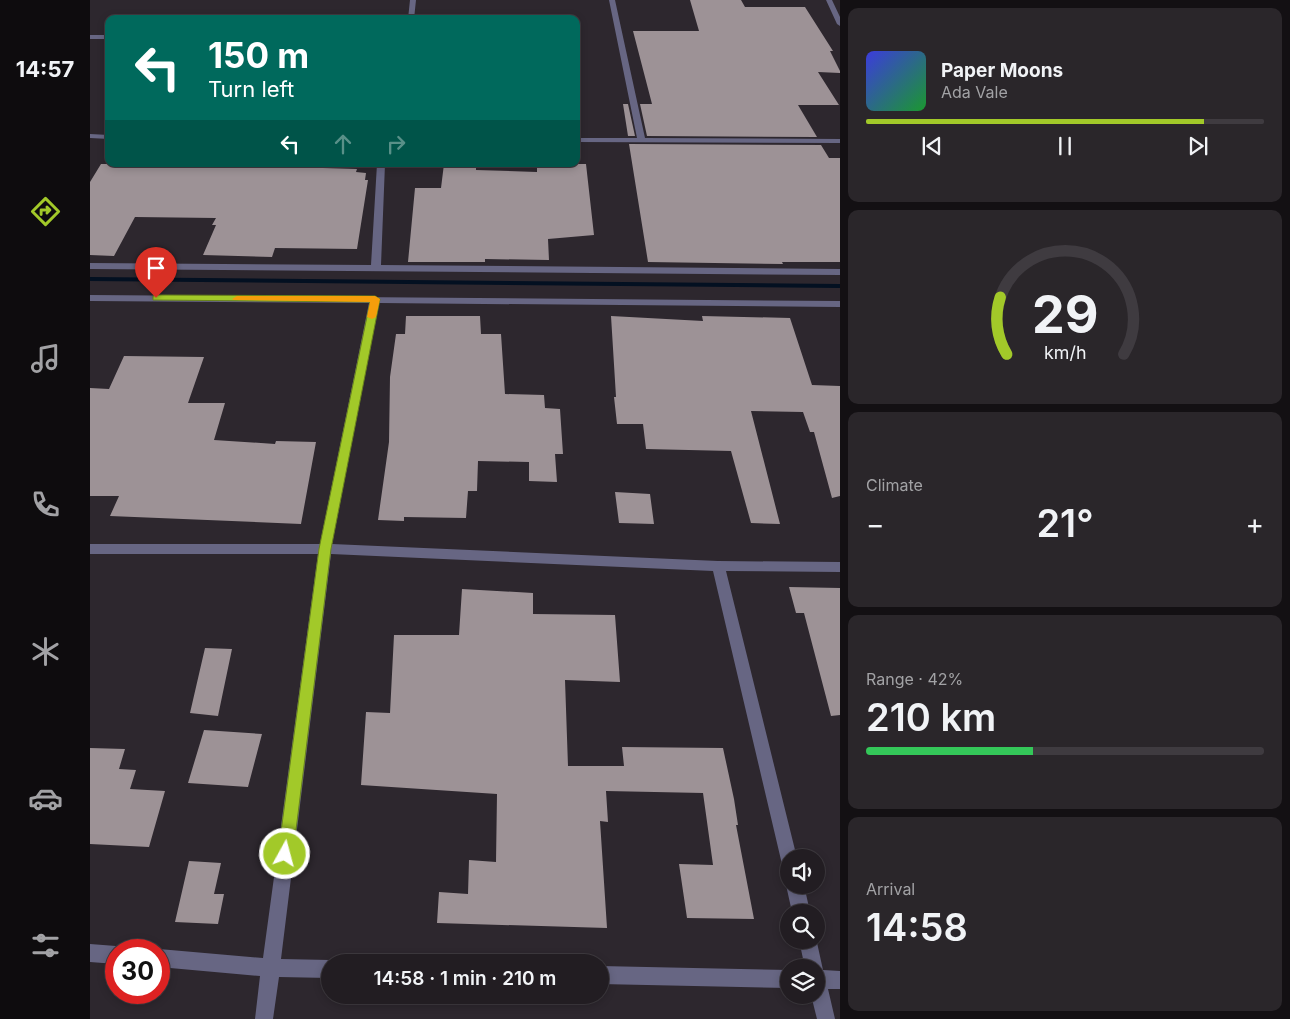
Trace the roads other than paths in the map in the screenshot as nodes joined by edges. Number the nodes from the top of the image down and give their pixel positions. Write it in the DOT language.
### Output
graph roads {
  1 [pos="414,0"];
  2 [pos="612,0"];
  3 [pos="829,0"];
  4 [pos="412,15"];
  5 [pos="840,24"];
  6 [pos="90,37"];
  7 [pos="105,37"];
  8 [pos="90,136"];
  9 [pos="105,136"];
  10 [pos="580,140"];
  11 [pos="642,140"];
  12 [pos="840,141"];
  13 [pos="381,167"];
  14 [pos="90,266"];
  15 [pos="376,269"];
  16 [pos="840,272"];
  17 [pos="90,298"];
  18 [pos="375,299"];
  19 [pos="840,304"];
  20 [pos="90,548"];
  21 [pos="325,549"];
  22 [pos="718,566"];
  23 [pos="840,567"];
  24 [pos="786,849"];
  25 [pos="90,953"];
  26 [pos="105,954"];
  27 [pos="170,959"];
  28 [pos="270,968"];
  29 [pos="321,969"];
  30 [pos="609,975"];
  31 [pos="825,977"];
  32 [pos="780,979"];
  33 [pos="840,980"];
  34 [pos="823,1004"];
  35 [pos="264,1019"];
  36 [pos="826,1019"];
  1 -- 4 [label="street"];
  2 -- 11 [label="street"];
  3 -- 5 [label="street"];
  6 -- 7 [label="street"];
  8 -- 9 [label="street"];
  10 -- 11 [label="street"];
  11 -- 12 [label="street"];
  13 -- 15 [label="street"];
  14 -- 15 [label="street"];
  15 -- 16 [label="street"];
  17 -- 18 [label="street"];
  18 -- 19 [label="street"];
  18 -- 21 [label="street"];
  20 -- 21 [label="street"];
  21 -- 22 [label="street"];
  21 -- 28 [label="street"];
  22 -- 23 [label="street"];
  22 -- 24 [label="street"];
  25 -- 26 [label="street"];
  27 -- 28 [label="street"];
  28 -- 29 [label="street"];
  28 -- 35 [label="street"];
  30 -- 32 [label="street"];
  31 -- 33 [label="street"];
  34 -- 36 [label="street"];
}
